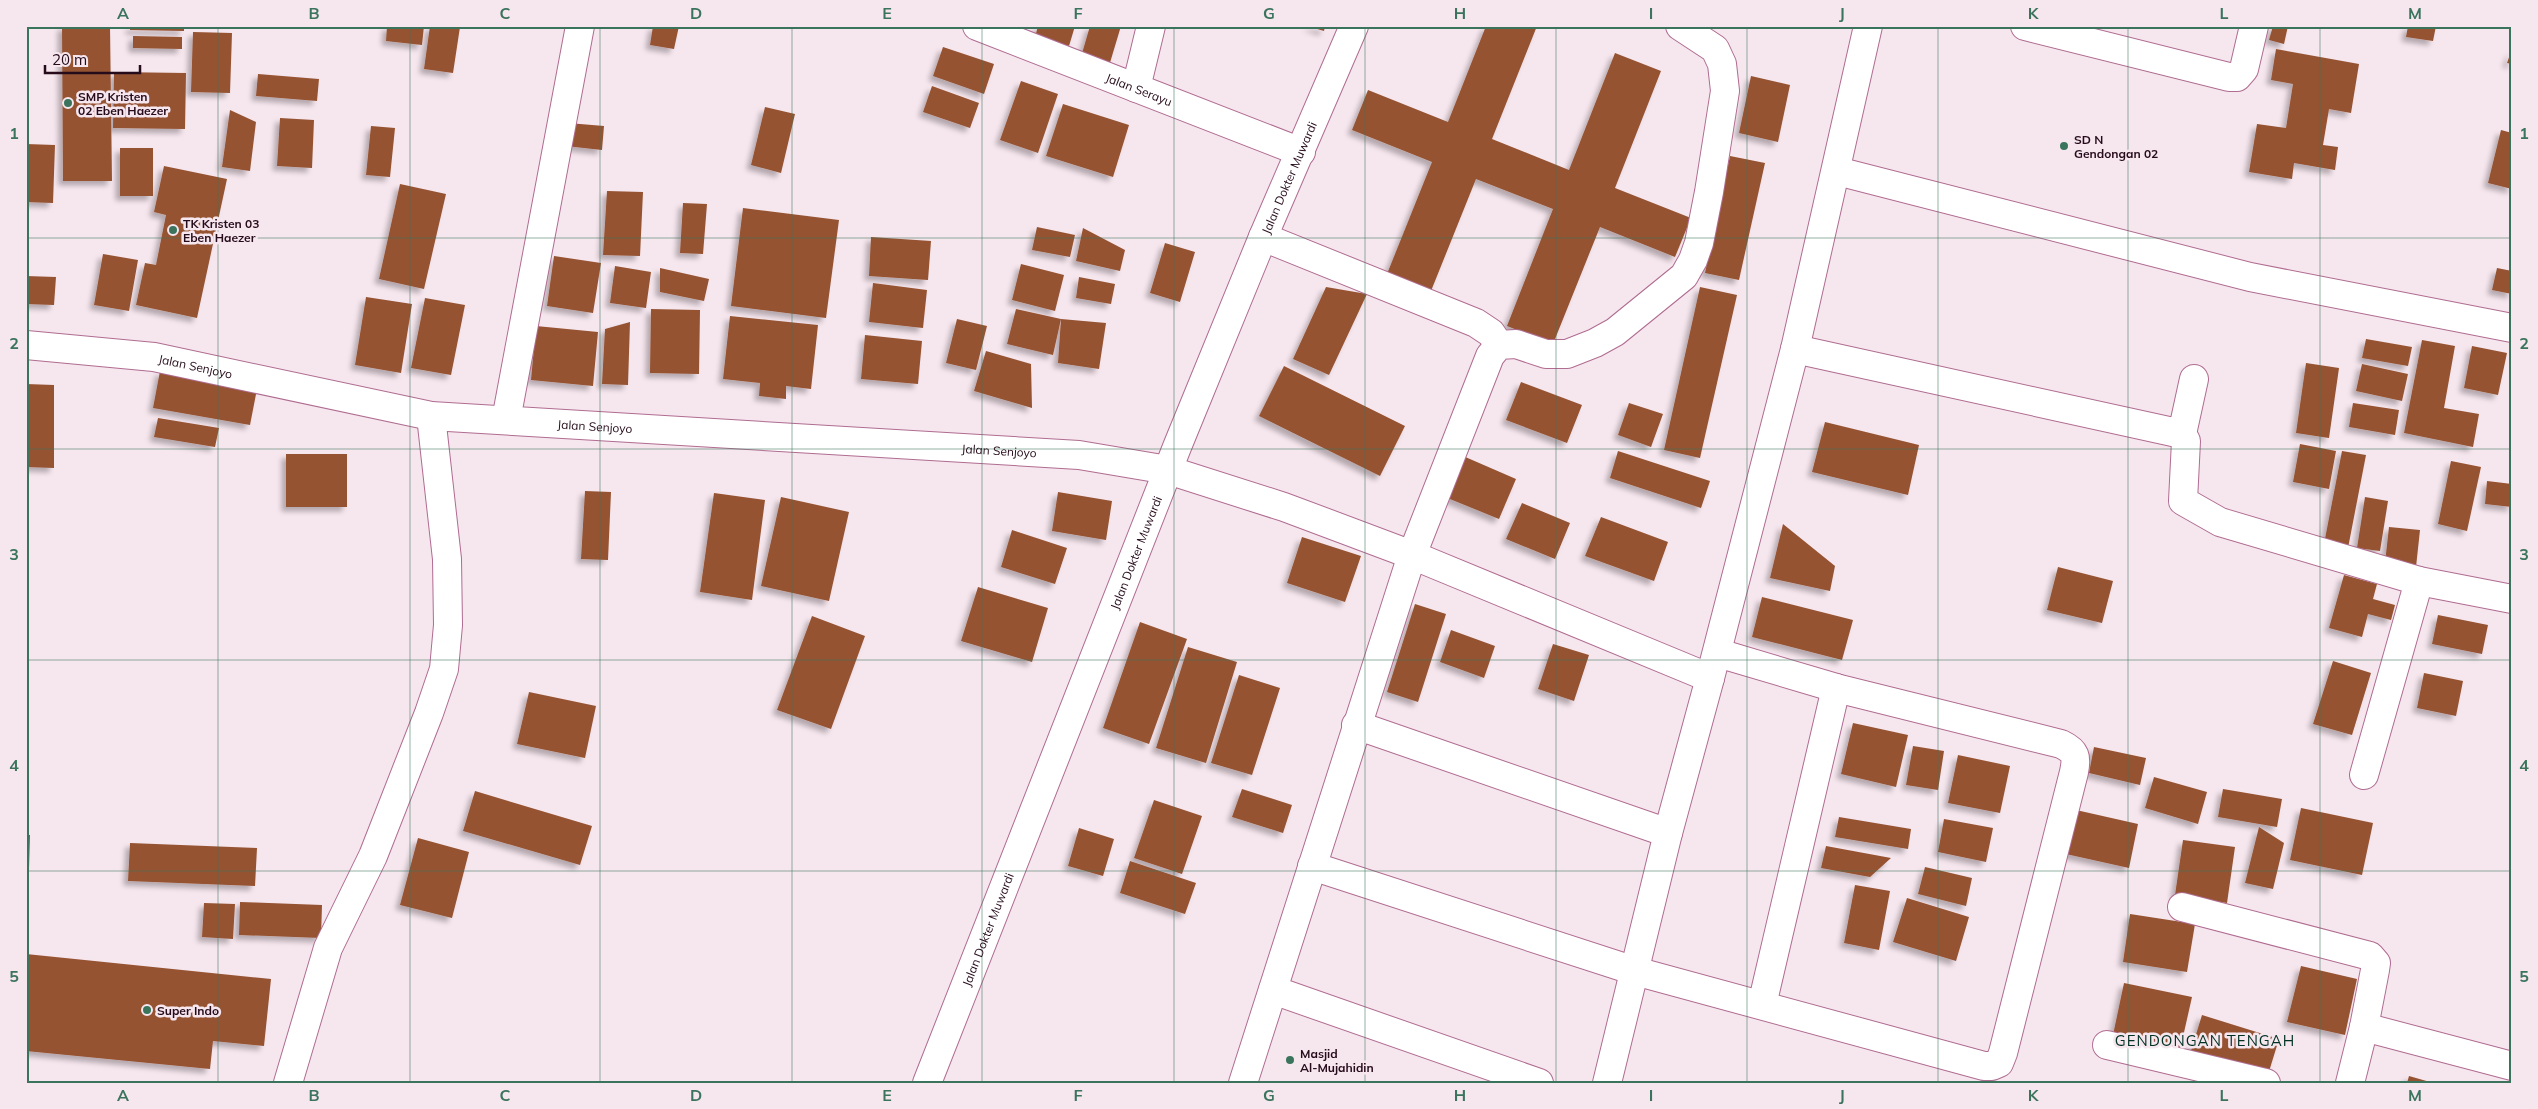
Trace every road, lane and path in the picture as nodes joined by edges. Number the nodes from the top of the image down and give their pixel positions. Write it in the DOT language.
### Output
graph roads {
  1 [pos="580,26"];
  2 [pos="977,26"];
  3 [pos="1151,26"];
  4 [pos="1354,26"];
  5 [pos="1680,26"];
  6 [pos="1868,26"];
  7 [pos="2025,26"];
  8 [pos="2254,26"];
  9 [pos="1136,88"];
  10 [pos="1301,152"];
  11 [pos="1837,170"];
  12 [pos="1263,237"];
  13 [pos="2512,328"];
  14 [pos="1498,345"];
  15 [pos="26,346"];
  16 [pos="1795,349"];
  17 [pos="2194,379"];
  18 [pos="431,416"];
  19 [pos="506,420"];
  20 [pos="2182,434"];
  21 [pos="1168,470"];
  22 [pos="1412,555"];
  23 [pos="2419,581"];
  24 [pos="2512,599"];
  25 [pos="1714,666"];
  26 [pos="1836,688"];
  27 [pos="1356,725"];
  28 [pos="2364,775"];
  29 [pos="1668,833"];
  30 [pos="1312,866"];
  31 [pos="2182,907"];
  32 [pos="1635,971"];
  33 [pos="1273,990"];
  34 [pos="1762,1005"];
  35 [pos="2364,1027"];
  36 [pos="2107,1045"];
  37 [pos="2512,1066"];
  38 [pos="288,1083"];
  39 [pos="927,1083"];
  40 [pos="1242,1083"];
  41 [pos="1539,1083"];
  42 [pos="1606,1083"];
  43 [pos="2266,1083"];
  44 [pos="2350,1083"];
  1 -- 19 [label="street"];
  2 -- 9 [label="street, Jalan Serayu"];
  3 -- 9 [label="street"];
  4 -- 10 [label="street, Jalan Dokter Muwardi"];
  5 -- 14 [label="street"];
  6 -- 11 [label="street"];
  7 -- 8 [label="street"];
  9 -- 10 [label="street, Jalan Serayu"];
  10 -- 12 [label="street, Jalan Dokter Muwardi"];
  11 -- 13 [label="street"];
  11 -- 16 [label="street"];
  12 -- 14 [label="street"];
  12 -- 21 [label="street, Jalan Dokter Muwardi"];
  14 -- 22 [label="street"];
  15 -- 18 [label="street, Jalan Senjoyo"];
  16 -- 20 [label="street"];
  16 -- 25 [label="street"];
  17 -- 20 [label="street"];
  18 -- 19 [label="street, Jalan Senjoyo"];
  18 -- 38 [label="street"];
  19 -- 21 [label="street, Jalan Senjoyo"];
  20 -- 23 [label="street"];
  21 -- 22 [label="street, Jalan Senjoyo"];
  21 -- 39 [label="street, Jalan Dokter Muwardi"];
  22 -- 25 [label="street, Jalan Senjoyo"];
  22 -- 27 [label="street"];
  23 -- 24 [label="street"];
  23 -- 28 [label="street"];
  25 -- 26 [label="street, Jalan Senjoyo"];
  25 -- 29 [label="street"];
  26 -- 34 [label="street"];
  26 -- 34 [label="street, Jalan Senjoyo"];
  27 -- 29 [label="street"];
  27 -- 30 [label="street"];
  29 -- 32 [label="street"];
  30 -- 32 [label="street"];
  30 -- 33 [label="street"];
  31 -- 35 [label="street"];
  32 -- 34 [label="street"];
  32 -- 42 [label="street"];
  33 -- 40 [label="street"];
  33 -- 41 [label="street"];
  35 -- 37 [label="street"];
  35 -- 44 [label="street"];
  36 -- 43 [label="street"];
}
